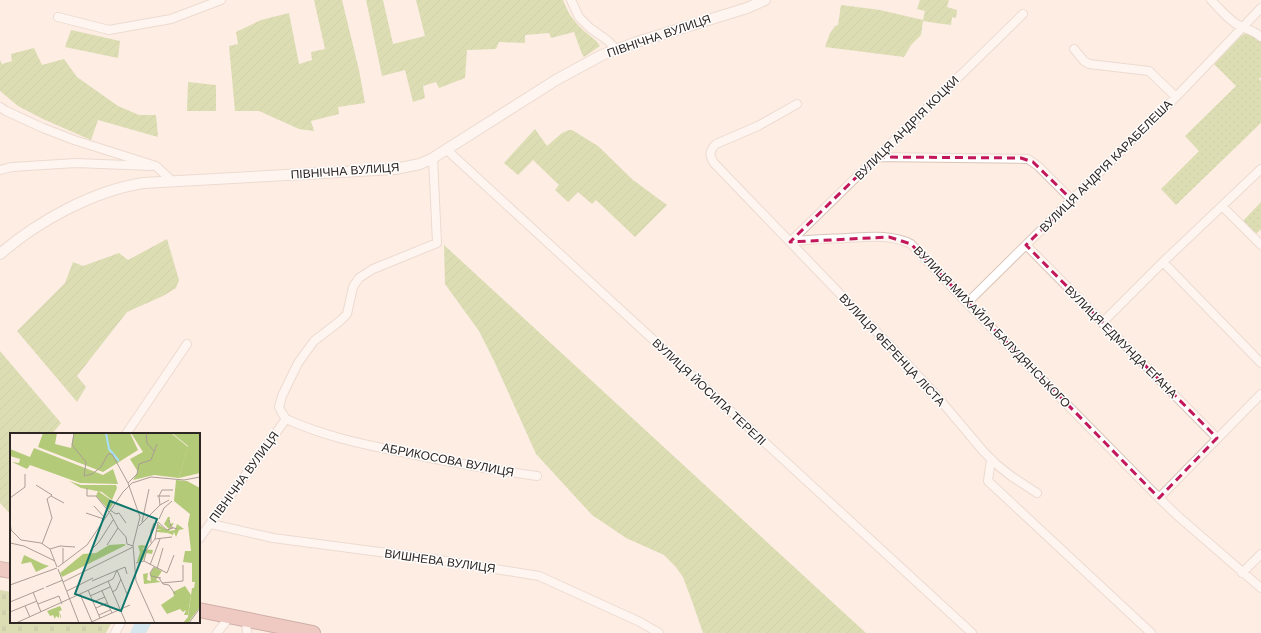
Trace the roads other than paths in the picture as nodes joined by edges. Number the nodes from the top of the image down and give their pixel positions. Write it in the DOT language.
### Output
graph roads {
  1 [pos="221,0"];
  2 [pos="571,0"];
  3 [pos="765,0"];
  4 [pos="1211,0"];
  5 [pos="1261,8"];
  6 [pos="1023,14"];
  7 [pos="58,17"];
  8 [pos="1242,27"];
  9 [pos="1261,37"];
  10 [pos="616,49"];
  11 [pos="1074,49"];
  12 [pos="1176,97"];
  13 [pos="797,104"];
  14 [pos="0,107"];
  15 [pos="446,150"];
  16 [pos="877,157"];
  17 [pos="433,158"];
  18 [pos="156,166"];
  19 [pos="1261,169"];
  20 [pos="0,170"];
  21 [pos="173,182"];
  22 [pos="1072,200"];
  23 [pos="1222,206"];
  24 [pos="790,242"];
  25 [pos="1026,245"];
  26 [pos="1261,245"];
  27 [pos="0,254"];
  28 [pos="1163,262"];
  29 [pos="966,303"];
  30 [pos="1102,323"];
  31 [pos="187,344"];
  32 [pos="1261,363"];
  33 [pos="1261,394"];
  34 [pos="286,419"];
  35 [pos="127,433"];
  36 [pos="1217,438"];
  37 [pos="359,443"];
  38 [pos="990,463"];
  39 [pos="537,476"];
  40 [pos="1037,493"];
  41 [pos="1159,498"];
  42 [pos="210,524"];
  43 [pos="200,539"];
  44 [pos="1261,554"];
  45 [pos="0,569"];
  46 [pos="10,571"];
  47 [pos="1242,573"];
  48 [pos="1261,588"];
  49 [pos="200,610"];
  50 [pos="230,616"];
  51 [pos="120,623"];
  52 [pos="246,626"];
  53 [pos="115,633"];
  54 [pos="217,633"];
  55 [pos="313,633"];
  56 [pos="659,633"];
  57 [pos="972,633"];
  58 [pos="1151,633"];
  1 -- 7 [label="street"];
  2 -- 10 [label="street"];
  3 -- 10 [label="street, ПІВНІЧНА ВУЛИЦЯ"];
  4 -- 8 [label="street"];
  5 -- 8 [label="street, ВУЛИЦЯ АНДРІЯ КАРАБЕЛЕША"];
  6 -- 16 [label="street, ВУЛИЦЯ АНДРІЯ КОЦКИ"];
  8 -- 9 [label="street"];
  8 -- 12 [label="street, ВУЛИЦЯ АНДРІЯ КАРАБЕЛЕША"];
  10 -- 15 [label="street, ПІВНІЧНА ВУЛИЦЯ"];
  11 -- 12 [label="street"];
  12 -- 22 [label="street, ВУЛИЦЯ АНДРІЯ КАРАБЕЛЕША"];
  13 -- 24 [label="street, ВУЛИЦЯ ФЕРЕНЦА ЛІСТА"];
  14 -- 18 [label="street"];
  15 -- 17 [label="street, ПІВНІЧНА ВУЛИЦЯ"];
  15 -- 57 [label="street, ВУЛИЦЯ ЙОСИПА ТЕРЕЛІ"];
  16 -- 22 [label="street"];
  16 -- 24 [label="street, ВУЛИЦЯ АНДРІЯ КОЦКИ"];
  17 -- 21 [label="street, ПІВНІЧНА ВУЛИЦЯ"];
  17 -- 34 [label="street"];
  18 -- 20 [label="street"];
  18 -- 21 [label="street"];
  19 -- 23 [label="street"];
  21 -- 27 [label="street, ПІВНІЧНА ВУЛИЦЯ"];
  22 -- 25 [label="street, ВУЛИЦЯ АНДРІЯ КАРАБЕЛЕША"];
  23 -- 26 [label="street"];
  23 -- 28 [label="street"];
  24 -- 29 [label="street, ВУЛИЦЯ МИХАЙЛА БАЛУДЯНСЬКОГО"];
  24 -- 38 [label="street, ВУЛИЦЯ ФЕРЕНЦА ЛІСТА"];
  25 -- 29 [label="street, ВУЛИЦЯ АНДРІЯ КАРАБЕЛЕША"];
  25 -- 30 [label="street, ВУЛИЦЯ ЕДМУНДА ЕҐАНА"];
  28 -- 30 [label="street"];
  28 -- 32 [label="street"];
  29 -- 41 [label="street, ВУЛИЦЯ МИХАЙЛА БАЛУДЯНСЬКОГО"];
  30 -- 36 [label="street, ВУЛИЦЯ ЕДМУНДА ЕҐАНА"];
  31 -- 35 [label="street"];
  33 -- 36 [label="street"];
  34 -- 37 [label="street, ПІВНІЧНА ВУЛИЦЯ"];
  34 -- 42 [label="street, ПІВНІЧНА ВУЛИЦЯ"];
  36 -- 41 [label="street"];
  37 -- 39 [label="street, АБРИКОСОВА ВУЛИЦЯ"];
  38 -- 40 [label="street, ВУЛИЦЯ ФЕРЕНЦА ЛІСТА"];
  38 -- 58 [label="street"];
  41 -- 47 [label="street, ВУЛИЦЯ МИХАЙЛА БАЛУДЯНСЬКОГО"];
  42 -- 43 [label="street, ПІВНІЧНА ВУЛИЦЯ"];
  42 -- 56 [label="street, ВИШНЕВА ВУЛИЦЯ"];
  44 -- 47 [label="street"];
  45 -- 46 [label="highway"];
  47 -- 48 [label="street, ВУЛИЦЯ МИХАЙЛА БАЛУДЯНСЬКОГО"];
  49 -- 50 [label="highway"];
  50 -- 52 [label="highway"];
  50 -- 54 [label="street"];
  51 -- 53 [label="street"];
  52 -- 55 [label="highway"];
}
